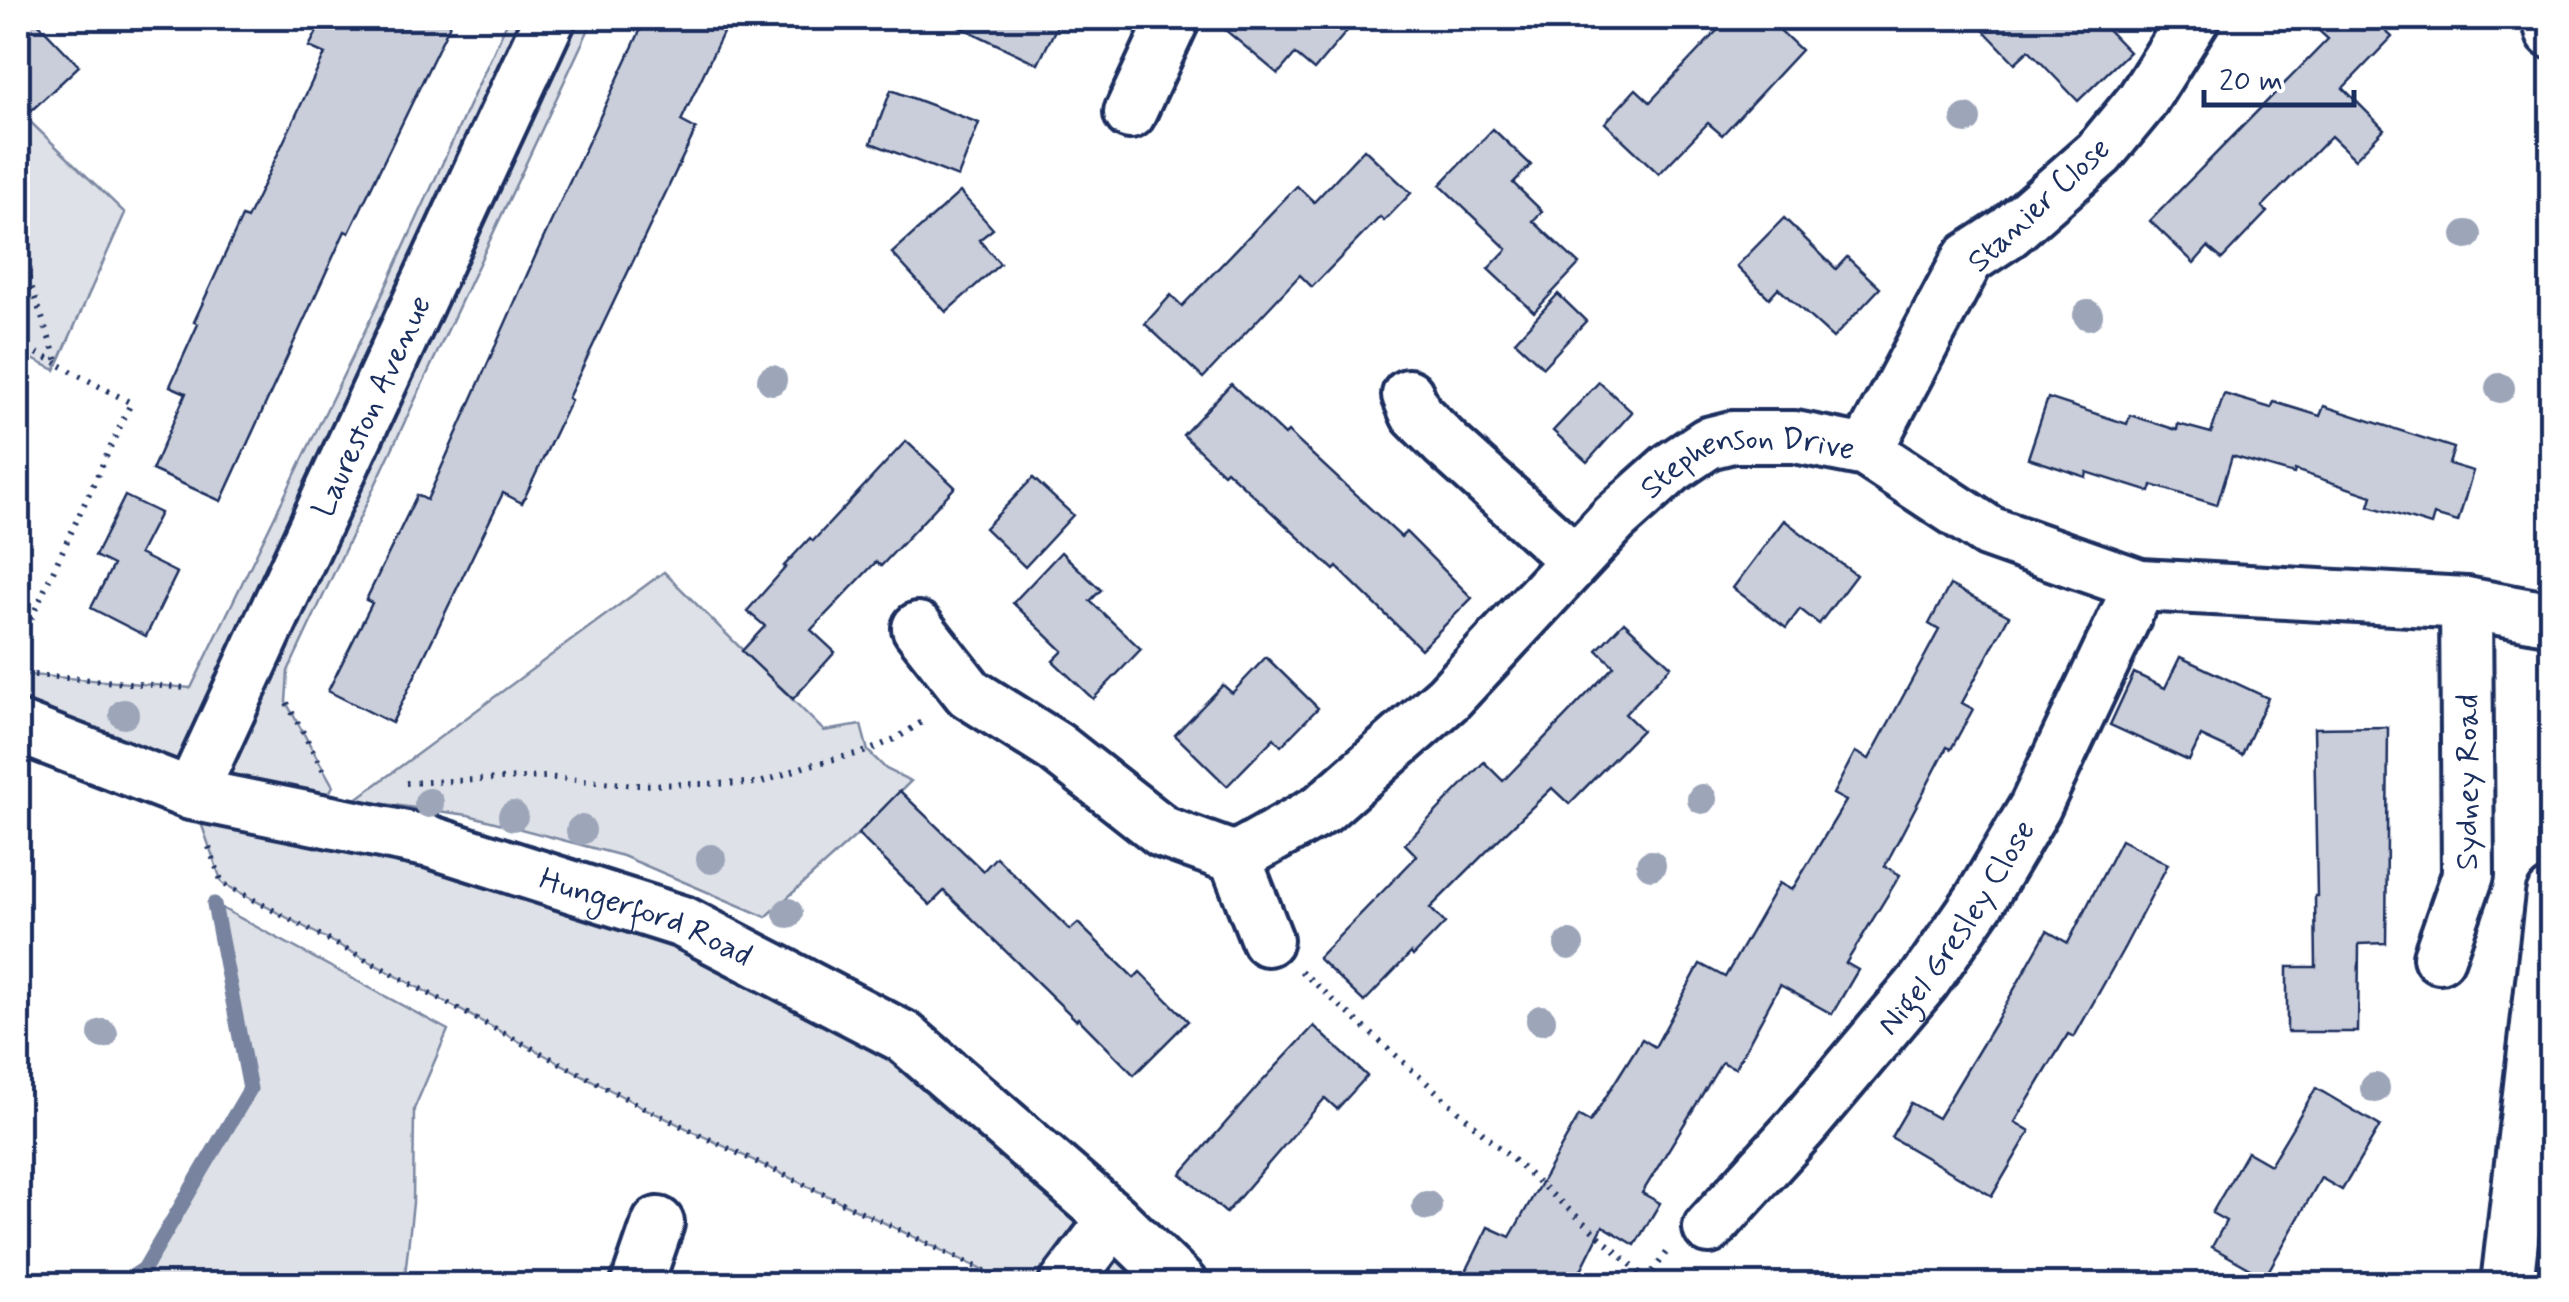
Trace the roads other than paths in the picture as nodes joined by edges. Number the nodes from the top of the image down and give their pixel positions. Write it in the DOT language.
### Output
graph roads {
  1 [pos="550,18"];
  2 [pos="1174,18"];
  3 [pos="2194,18"];
  4 [pos="2548,18"];
  5 [pos="2552,33"];
  6 [pos="1130,113"];
  7 [pos="1408,395"];
  8 [pos="1866,451"];
  9 [pos="1575,560"];
  10 [pos="2140,585"];
  11 [pos="2466,603"];
  12 [pos="2552,619"];
  13 [pos="918,628"];
  14 [pos="18,727"];
  15 [pos="191,794"];
  16 [pos="1235,858"];
  17 [pos="2552,895"];
  18 [pos="1266,940"];
  19 [pos="2439,958"];
  20 [pos="1114,1219"];
  21 [pos="658,1223"];
  22 [pos="1709,1228"];
  23 [pos="637,1284"];
  24 [pos="1065,1284"];
  25 [pos="1181,1284"];
  26 [pos="2508,1284"];
  1 -- 15 [label="street, Laureston Avenue"];
  2 -- 6 [label="street"];
  3 -- 8 [label="street, Stanier Close"];
  4 -- 5 [label="street"];
  7 -- 9 [label="street"];
  8 -- 9 [label="street, Stephenson Drive"];
  8 -- 10 [label="street, Stephenson Drive"];
  9 -- 16 [label="street, Stephenson Drive"];
  10 -- 11 [label="street, Stephenson Drive"];
  10 -- 22 [label="street, Nigel Gresley Close"];
  11 -- 12 [label="street, Stephenson Drive"];
  11 -- 19 [label="street, Sydney Road"];
  13 -- 16 [label="street"];
  14 -- 15 [label="street, Hungerford Road"];
  15 -- 20 [label="street, Hungerford Road"];
  16 -- 18 [label="street"];
  17 -- 26 [label="street"];
  20 -- 24 [label="street"];
  20 -- 25 [label="street, Hungerford Road"];
  21 -- 23 [label="street"];
}
